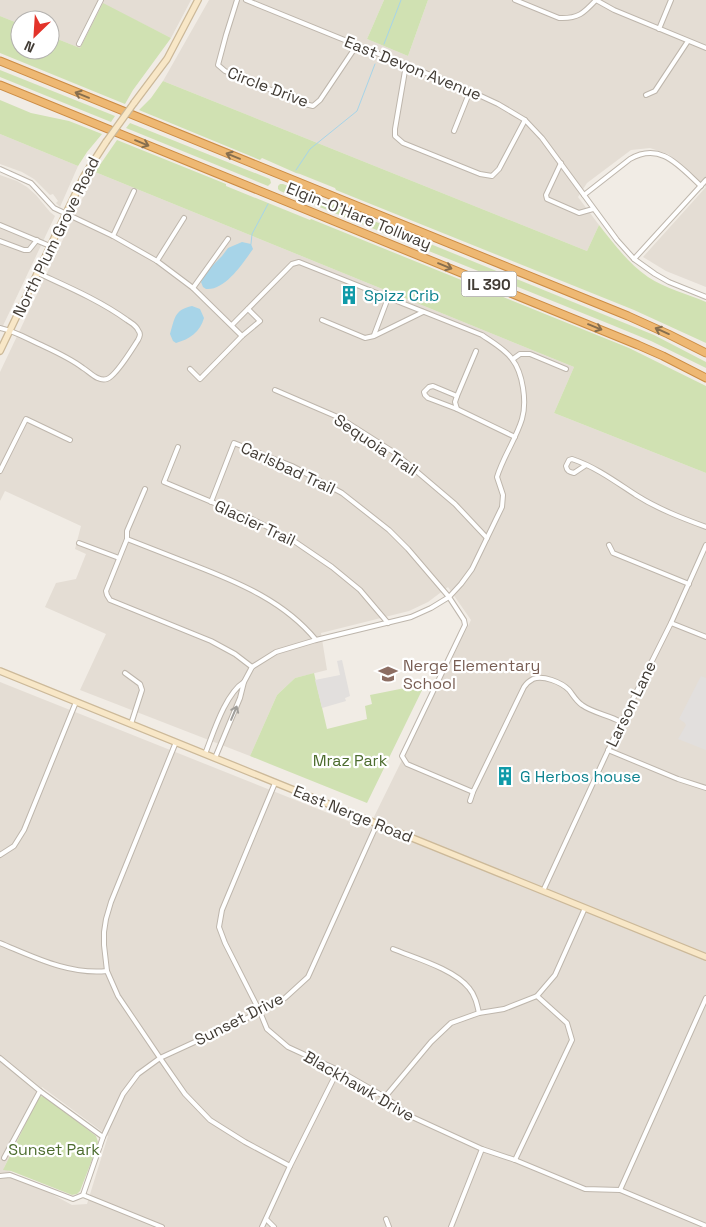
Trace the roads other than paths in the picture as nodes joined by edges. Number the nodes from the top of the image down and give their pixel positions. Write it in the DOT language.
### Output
graph roads {
  1 [pos="101,0"];
  2 [pos="198,0"];
  3 [pos="237,0"];
  4 [pos="246,0"];
  5 [pos="515,0"];
  6 [pos="596,0"];
  7 [pos="671,0"];
  8 [pos="659,29"];
  9 [pos="688,41"];
  10 [pos="79,44"];
  11 [pos="357,45"];
  12 [pos="706,48"];
  13 [pos="0,61"];
  14 [pos="406,65"];
  15 [pos="0,85"];
  16 [pos="470,91"];
  17 [pos="646,95"];
  18 [pos="525,120"];
  19 [pos="454,130"];
  20 [pos="561,163"];
  21 [pos="0,169"];
  22 [pos="706,180"];
  23 [pos="701,186"];
  24 [pos="134,191"];
  25 [pos="584,195"];
  26 [pos="594,208"];
  27 [pos="66,214"];
  28 [pos="184,218"];
  29 [pos="0,225"];
  30 [pos="113,236"];
  31 [pos="228,239"];
  32 [pos="37,240"];
  33 [pos="0,241"];
  34 [pos="50,246"];
  35 [pos="634,259"];
  36 [pos="157,261"];
  37 [pos="38,272"];
  38 [pos="193,288"];
  39 [pos="706,297"];
  40 [pos="388,298"];
  41 [pos="248,309"];
  42 [pos="423,312"];
  43 [pos="322,320"];
  44 [pos="232,325"];
  45 [pos="0,328"];
  46 [pos="10,330"];
  47 [pos="242,336"];
  48 [pos="374,336"];
  49 [pos="0,351"];
  50 [pos="476,351"];
  51 [pos="706,353"];
  52 [pos="513,359"];
  53 [pos="190,369"];
  54 [pos="566,369"];
  55 [pos="706,378"];
  56 [pos="274,390"];
  57 [pos="457,396"];
  58 [pos="457,409"];
  59 [pos="515,437"];
  60 [pos="70,440"];
  61 [pos="178,447"];
  62 [pos="586,465"];
  63 [pos="0,471"];
  64 [pos="145,489"];
  65 [pos="211,502"];
  66 [pos="706,527"];
  67 [pos="487,538"];
  68 [pos="127,539"];
  69 [pos="79,543"];
  70 [pos="609,545"];
  71 [pos="706,545"];
  72 [pos="704,555"];
  73 [pos="119,558"];
  74 [pos="689,584"];
  75 [pos="449,597"];
  76 [pos="388,623"];
  77 [pos="671,623"];
  78 [pos="706,636"];
  79 [pos="316,640"];
  80 [pos="252,667"];
  81 [pos="0,671"];
  82 [pos="126,673"];
  83 [pos="244,682"];
  84 [pos="76,702"];
  85 [pos="621,722"];
  86 [pos="131,724"];
  87 [pos="176,742"];
  88 [pos="608,750"];
  89 [pos="205,754"];
  90 [pos="215,758"];
  91 [pos="276,782"];
  92 [pos="706,788"];
  93 [pos="473,792"];
  94 [pos="470,802"];
  95 [pos="377,824"];
  96 [pos="0,855"];
  97 [pos="544,891"];
  98 [pos="585,908"];
  99 [pos="0,943"];
  100 [pos="393,949"];
  101 [pos="706,957"];
  102 [pos="107,971"];
  103 [pos="537,996"];
  104 [pos="706,998"];
  105 [pos="260,1012"];
  106 [pos="479,1013"];
  107 [pos="0,1058"];
  108 [pos="160,1058"];
  109 [pos="338,1070"];
  110 [pos="40,1091"];
  111 [pos="385,1097"];
  112 [pos="103,1137"];
  113 [pos="482,1148"];
  114 [pos="4,1158"];
  115 [pos="515,1160"];
  116 [pos="290,1166"];
  117 [pos="0,1176"];
  118 [pos="620,1190"];
  119 [pos="83,1195"];
  120 [pos="266,1219"];
  121 [pos="386,1219"];
  122 [pos="699,1225"];
  123 [pos="706,1226"];
  124 [pos="162,1227"];
  125 [pos="262,1227"];
  126 [pos="274,1227"];
  127 [pos="389,1227"];
  128 [pos="451,1227"];
  1 -- 10 [label="street"];
  2 -- 27 [label="main road, North Plum Grove Road, bridge"];
  3 -- 11 [label="street, Circle Drive"];
  4 -- 11 [label="street, East Devon Avenue"];
  5 -- 6 [label="street"];
  6 -- 8 [label="street"];
  7 -- 8 [label="street"];
  8 -- 9 [label="street"];
  9 -- 12 [label="street"];
  9 -- 17 [label="street"];
  11 -- 14 [label="street, East Devon Avenue"];
  51 -- 13 [label="highway, Elgin-O'Hare Tollway / IL 390, one-way"];
  14 -- 16 [label="street, East Devon Avenue"];
  14 -- 18 [label="street"];
  15 -- 55 [label="highway, Elgin-O'Hare Tollway / IL 390, one-way"];
  16 -- 18 [label="street, East Devon Avenue"];
  16 -- 19 [label="street"];
  18 -- 20 [label="street, East Devon Avenue"];
  20 -- 25 [label="street, East Devon Avenue"];
  20 -- 26 [label="street"];
  21 -- 27 [label="street"];
  22 -- 23 [label="street"];
  23 -- 25 [label="street"];
  23 -- 35 [label="street"];
  24 -- 30 [label="street"];
  25 -- 26 [label="street, East Devon Avenue"];
  26 -- 35 [label="street, East Devon Avenue"];
  27 -- 30 [label="street"];
  27 -- 34 [label="main road, North Plum Grove Road"];
  28 -- 36 [label="street"];
  29 -- 32 [label="street"];
  30 -- 36 [label="street"];
  31 -- 38 [label="street"];
  32 -- 33 [label="street"];
  32 -- 34 [label="street"];
  34 -- 37 [label="main road, North Plum Grove Road"];
  35 -- 39 [label="street, East Devon Avenue"];
  36 -- 38 [label="street"];
  37 -- 46 [label="main road, North Plum Grove Road"];
  37 -- 46 [label="street"];
  38 -- 44 [label="street"];
  40 -- 41 [label="street"];
  40 -- 42 [label="street"];
  40 -- 48 [label="street"];
  41 -- 44 [label="street"];
  41 -- 47 [label="street"];
  42 -- 48 [label="street"];
  42 -- 52 [label="street"];
  43 -- 48 [label="street"];
  44 -- 47 [label="street"];
  45 -- 46 [label="street"];
  46 -- 49 [label="main road, North Plum Grove Road"];
  47 -- 53 [label="street"];
  50 -- 57 [label="street"];
  52 -- 54 [label="street"];
  52 -- 59 [label="street"];
  56 -- 67 [label="street, Sequoia Trail"];
  57 -- 58 [label="street"];
  57 -- 58 [label="street"];
  58 -- 59 [label="street"];
  59 -- 67 [label="street"];
  60 -- 63 [label="street"];
  61 -- 65 [label="street, Glacier Trail"];
  62 -- 62 [label="street"];
  62 -- 66 [label="street"];
  64 -- 68 [label="street"];
  65 -- 75 [label="street, Carlsbad Trail"];
  65 -- 76 [label="street, Glacier Trail"];
  67 -- 75 [label="street"];
  68 -- 73 [label="street"];
  68 -- 79 [label="street"];
  69 -- 73 [label="street"];
  70 -- 74 [label="street"];
  71 -- 72 [label="street, Larson Lane"];
  72 -- 74 [label="street, Larson Lane"];
  73 -- 80 [label="street"];
  74 -- 77 [label="street, Larson Lane"];
  75 -- 76 [label="street"];
  75 -- 93 [label="street, Carlsbad Trail"];
  76 -- 79 [label="street"];
  77 -- 78 [label="street"];
  77 -- 85 [label="street, Larson Lane"];
  79 -- 80 [label="street"];
  80 -- 83 [label="street"];
  81 -- 84 [label="main road, East Nerge Road"];
  82 -- 86 [label="street"];
  83 -- 89 [label="street"];
  90 -- 83 [label="street, one-way"];
  84 -- 86 [label="main road, East Nerge Road"];
  84 -- 96 [label="street"];
  85 -- 88 [label="street, Larson Lane"];
  85 -- 93 [label="street"];
  86 -- 87 [label="main road, East Nerge Road"];
  87 -- 89 [label="main road, East Nerge Road"];
  87 -- 102 [label="street"];
  88 -- 92 [label="street"];
  88 -- 97 [label="street, Larson Lane"];
  89 -- 90 [label="main road, East Nerge Road"];
  90 -- 91 [label="main road, East Nerge Road"];
  91 -- 95 [label="main road, East Nerge Road"];
  91 -- 105 [label="street, Blackhawk Drive"];
  93 -- 94 [label="street"];
  95 -- 97 [label="main road, East Nerge Road"];
  95 -- 105 [label="street, Sunset Drive"];
  97 -- 98 [label="main road, East Nerge Road"];
  98 -- 101 [label="main road, East Nerge Road"];
  98 -- 103 [label="street"];
  99 -- 102 [label="street"];
  100 -- 106 [label="street"];
  102 -- 108 [label="street"];
  103 -- 106 [label="street"];
  103 -- 115 [label="street"];
  104 -- 118 [label="street"];
  105 -- 108 [label="street, Sunset Drive"];
  105 -- 109 [label="street, Blackhawk Drive"];
  106 -- 111 [label="street"];
  107 -- 110 [label="street"];
  108 -- 112 [label="street, Sunset Drive"];
  108 -- 116 [label="street"];
  109 -- 111 [label="street, Blackhawk Drive"];
  109 -- 116 [label="street"];
  110 -- 112 [label="street"];
  110 -- 114 [label="street"];
  111 -- 113 [label="street, Blackhawk Drive"];
  112 -- 119 [label="street, Sunset Drive"];
  113 -- 115 [label="street, Blackhawk Drive"];
  113 -- 128 [label="street"];
  115 -- 118 [label="street, Blackhawk Drive"];
  116 -- 120 [label="street"];
  117 -- 119 [label="street"];
  118 -- 122 [label="street, Blackhawk Drive"];
  119 -- 124 [label="street"];
  120 -- 125 [label="street"];
  120 -- 126 [label="street"];
  121 -- 127 [label="street"];
  122 -- 123 [label="street, Blackhawk Drive"];
}
